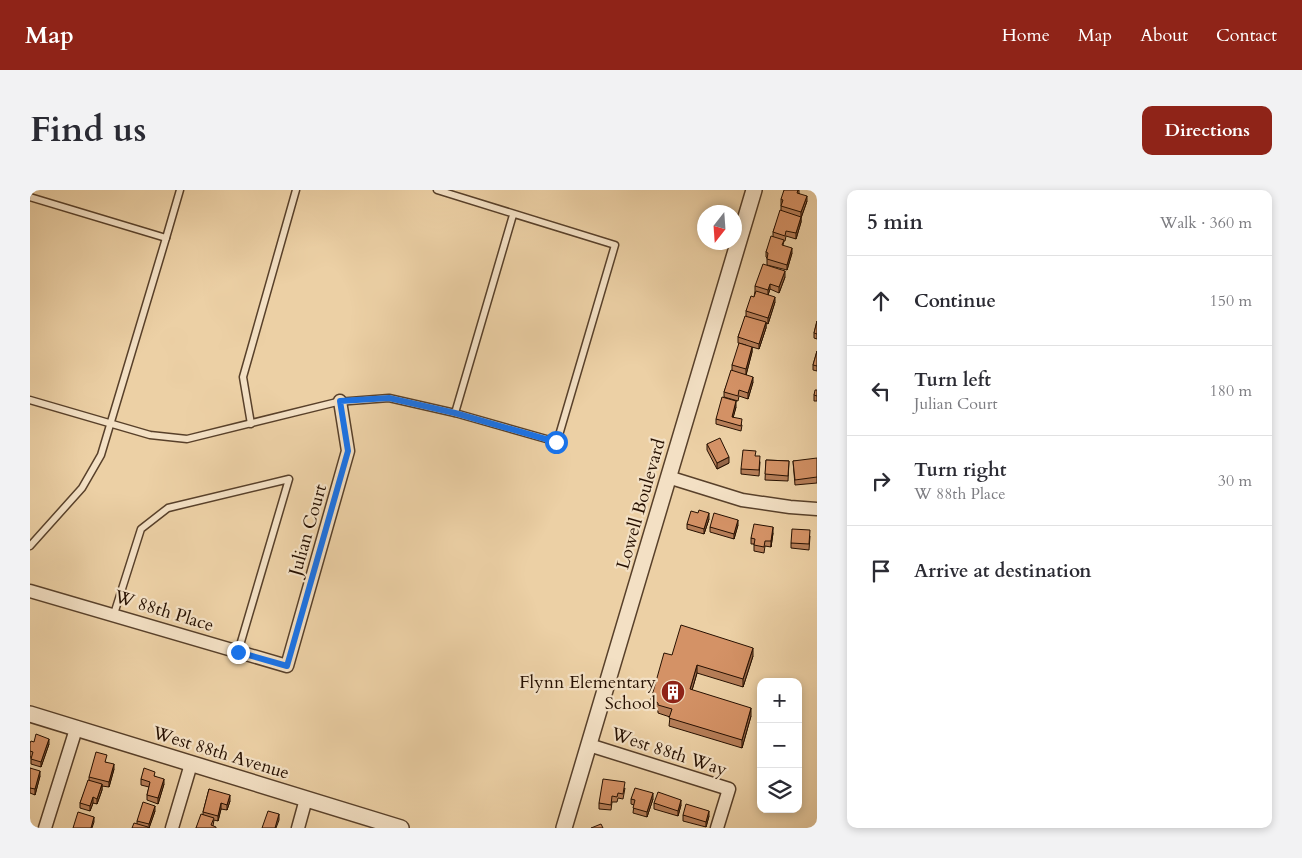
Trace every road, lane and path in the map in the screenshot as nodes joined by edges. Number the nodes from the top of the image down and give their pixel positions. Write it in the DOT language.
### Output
graph roads {
  1 [pos="180,190"];
  2 [pos="296,190"];
  3 [pos="437,190"];
  4 [pos="754,190"];
  5 [pos="30,197"];
  6 [pos="513,215"];
  7 [pos="166,238"];
  8 [pos="30,400"];
  9 [pos="340,401"];
  10 [pos="455,413"];
  11 [pos="110,424"];
  12 [pos="251,424"];
  13 [pos="668,477"];
  14 [pos="817,509"];
  15 [pos="30,546"];
  16 [pos="30,591"];
  17 [pos="114,614"];
  18 [pos="238,652"];
  19 [pos="287,666"];
  20 [pos="30,714"];
  21 [pos="76,728"];
  22 [pos="589,745"];
  23 [pos="191,764"];
  24 [pos="306,799"];
  25 [pos="46,828"];
  26 [pos="172,828"];
  27 [pos="298,828"];
  28 [pos="401,828"];
  29 [pos="564,828"];
  30 [pos="717,828"];
  1 -- 7 [label="lane"];
  2 -- 12 [label="lane"];
  3 -- 6 [label="lane"];
  4 -- 13 [label="street, Lowell Boulevard"];
  5 -- 7 [label="lane"];
  6 -- 10 [label="lane"];
  6 -- 10 [label="lane"];
  7 -- 11 [label="lane"];
  8 -- 11 [label="lane"];
  9 -- 10 [label="lane"];
  9 -- 12 [label="lane"];
  9 -- 19 [label="street, Julian Court"];
  11 -- 12 [label="lane"];
  11 -- 15 [label="lane"];
  13 -- 14 [label="street"];
  13 -- 22 [label="street, Lowell Boulevard"];
  16 -- 17 [label="street, W 88th Place"];
  17 -- 18 [label="street, W 88th Place"];
  17 -- 18 [label="lane"];
  18 -- 19 [label="street, W 88th Place"];
  20 -- 21 [label="street, West 88th Avenue"];
  21 -- 23 [label="street, West 88th Avenue"];
  21 -- 25 [label="street"];
  22 -- 29 [label="street, Lowell Boulevard"];
  22 -- 30 [label="street, West 88th Way"];
  23 -- 24 [label="street, West 88th Avenue"];
  23 -- 26 [label="street"];
  24 -- 27 [label="street"];
  24 -- 28 [label="street, West 88th Avenue"];
}
